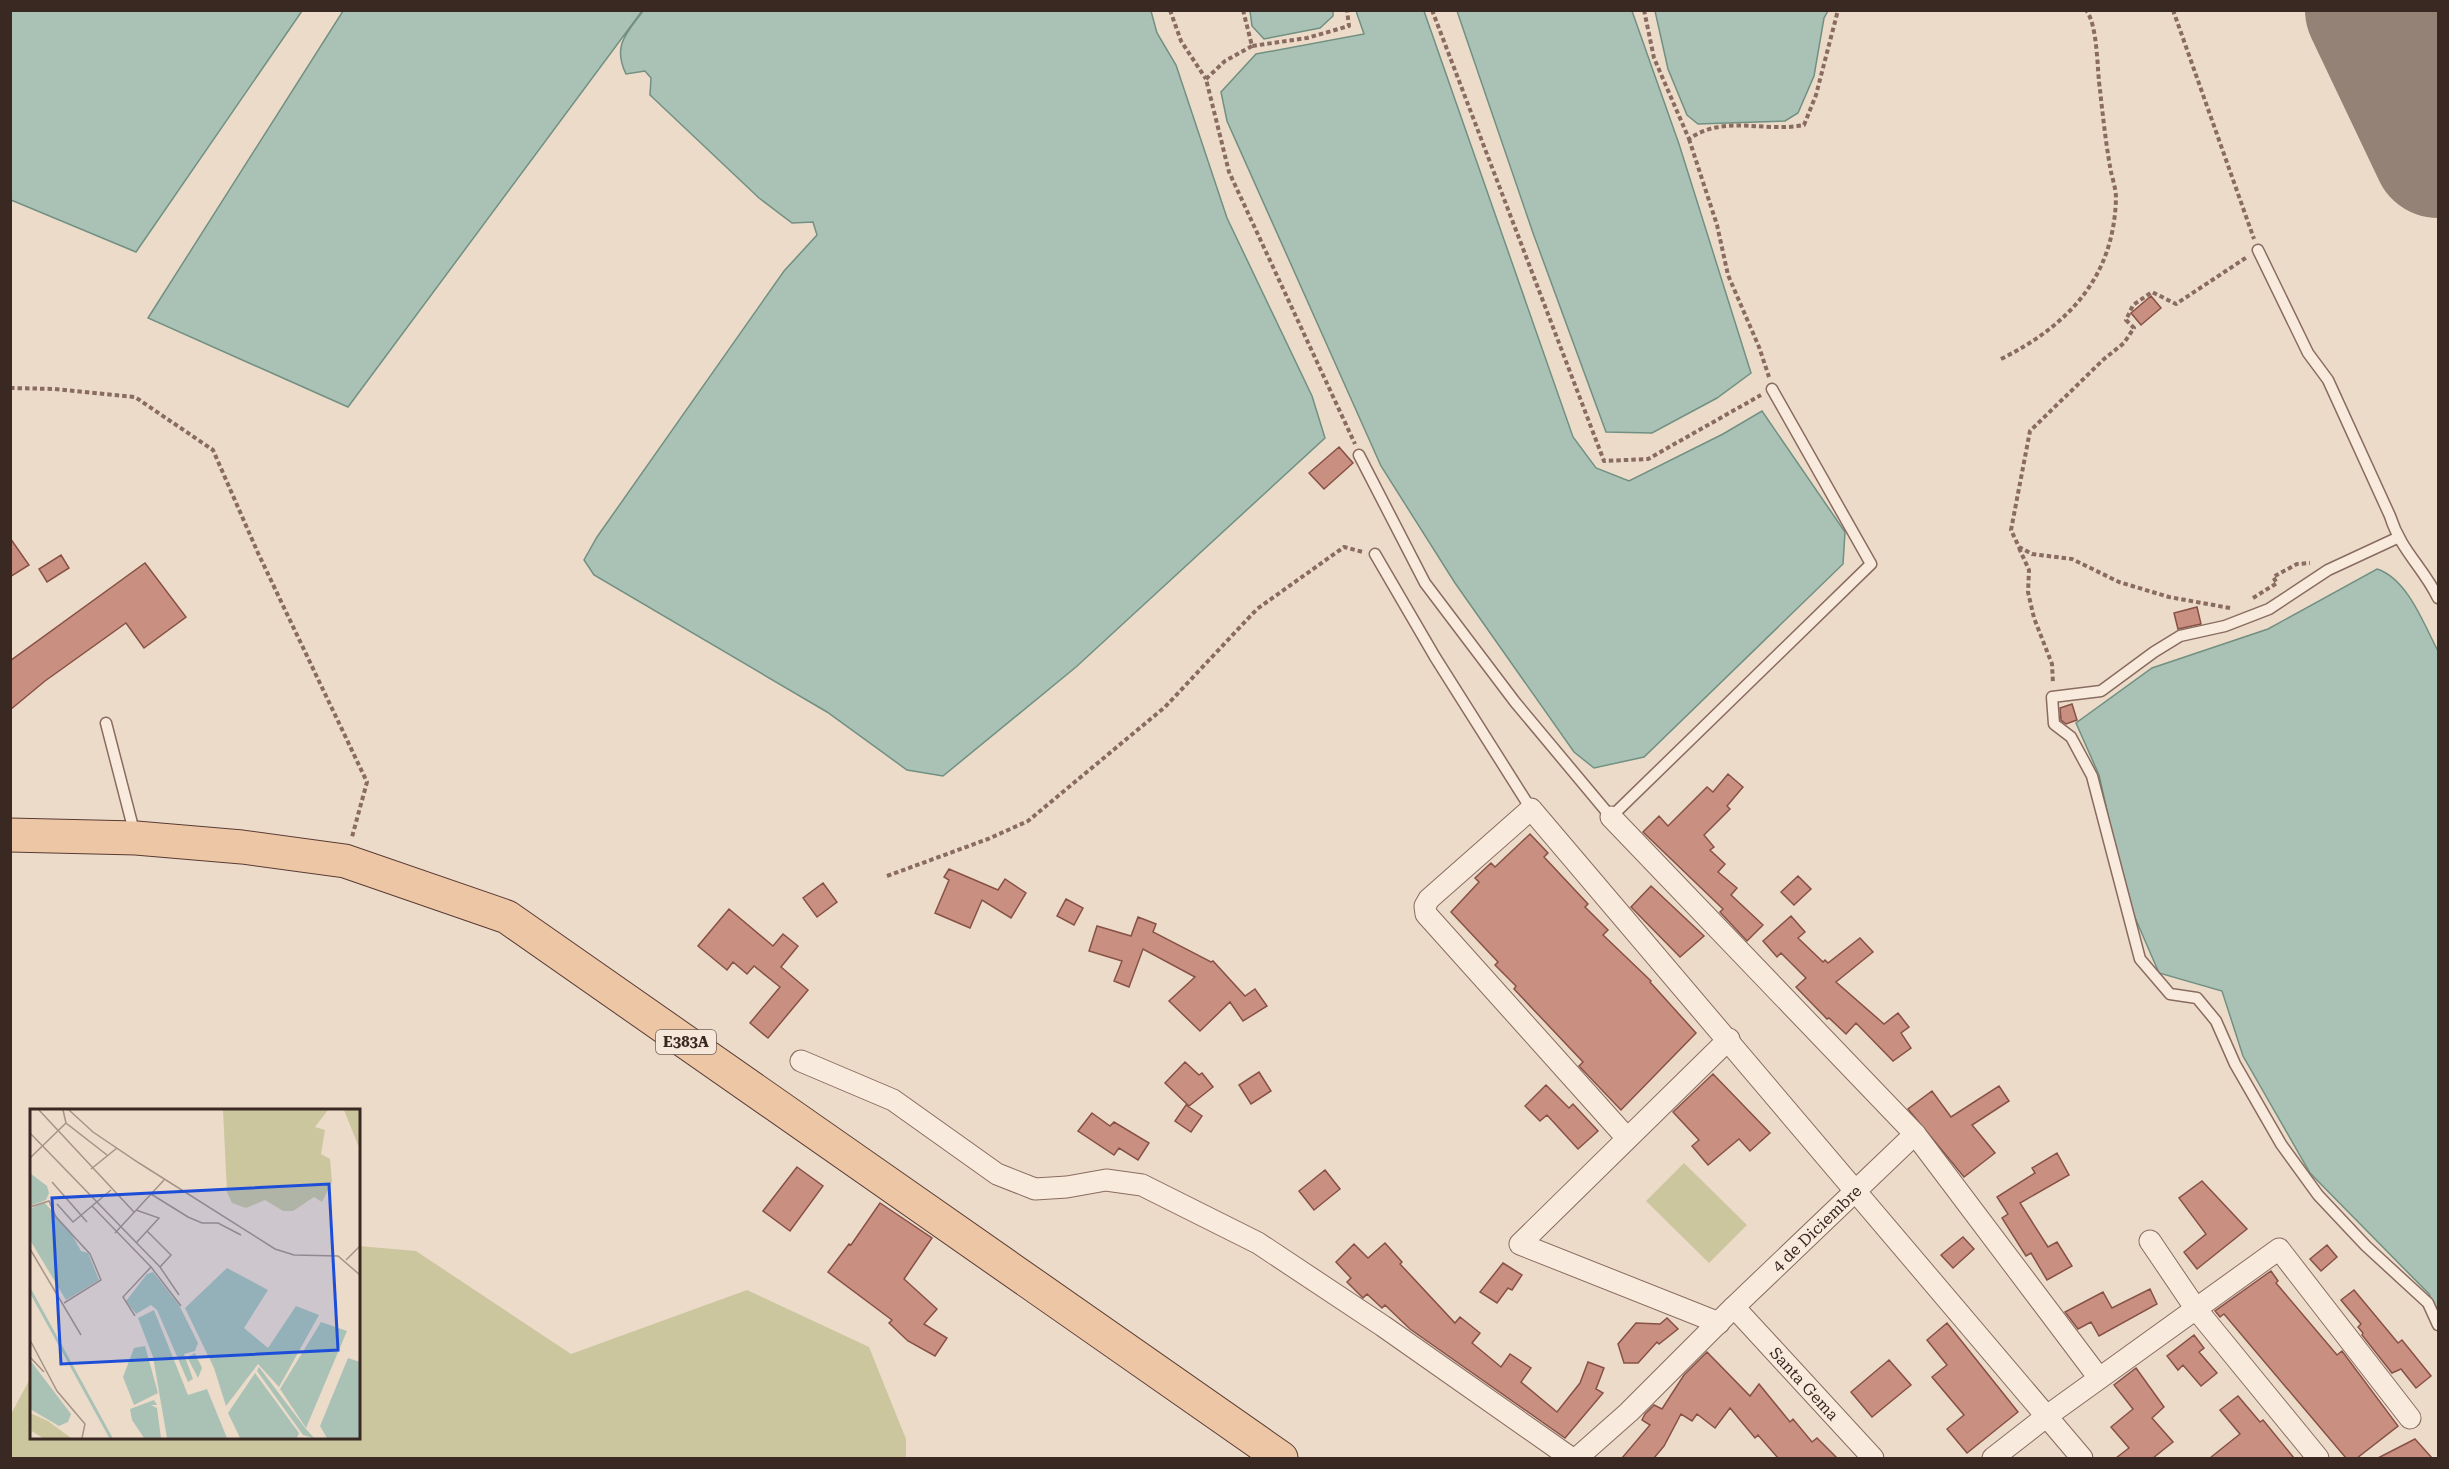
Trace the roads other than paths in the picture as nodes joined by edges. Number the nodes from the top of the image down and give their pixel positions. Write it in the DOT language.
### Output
graph roads {
  1 [pos="2258,250"];
  2 [pos="1772,389"];
  3 [pos="1359,455"];
  4 [pos="2397,538"];
  5 [pos="1375,554"];
  6 [pos="2439,598"];
  7 [pos="105,723"];
  8 [pos="1531,809"];
  9 [pos="1611,817"];
  10 [pos="10,835"];
  11 [pos="136,838"];
  12 [pos="1729,1039"];
  13 [pos="801,1061"];
  14 [pos="1915,1134"];
  15 [pos="1626,1137"];
  16 [pos="1854,1191"];
  17 [pos="2150,1241"];
  18 [pos="1734,1307"];
  19 [pos="2196,1309"];
  20 [pos="1719,1323"];
  21 [pos="2439,1325"];
  22 [pos="2099,1378"];
  23 [pos="2047,1416"];
  24 [pos="2410,1418"];
  25 [pos="1281,1458"];
  26 [pos="1571,1458"];
  27 [pos="1577,1458"];
  28 [pos="1874,1458"];
  29 [pos="1993,1458"];
  30 [pos="2082,1458"];
  31 [pos="2318,1458"];
  1 -- 4 [label="lane"];
  2 -- 9 [label="lane"];
  3 -- 9 [label="lane"];
  4 -- 6 [label="lane"];
  4 -- 21 [label="lane"];
  5 -- 8 [label="lane"];
  7 -- 11 [label="lane"];
  8 -- 12 [label="street"];
  8 -- 15 [label="street"];
  9 -- 14 [label="street"];
  10 -- 11 [label="main road, E383A"];
  11 -- 25 [label="main road, E383A"];
  12 -- 15 [label="street"];
  12 -- 16 [label="street"];
  13 -- 26 [label="street"];
  14 -- 16 [label="street"];
  14 -- 22 [label="street"];
  15 -- 20 [label="street"];
  16 -- 18 [label="street, 4 de Diciembre"];
  16 -- 23 [label="street, 4 de Diciembre"];
  17 -- 19 [label="street"];
  18 -- 20 [label="street, 4 de Diciembre"];
  18 -- 28 [label="street, Santa Gema"];
  19 -- 22 [label="street"];
  19 -- 24 [label="street"];
  19 -- 31 [label="street"];
  20 -- 27 [label="street, 4 de Diciembre"];
  22 -- 23 [label="street"];
  23 -- 29 [label="street"];
  23 -- 30 [label="street, 4 de Diciembre"];
}
